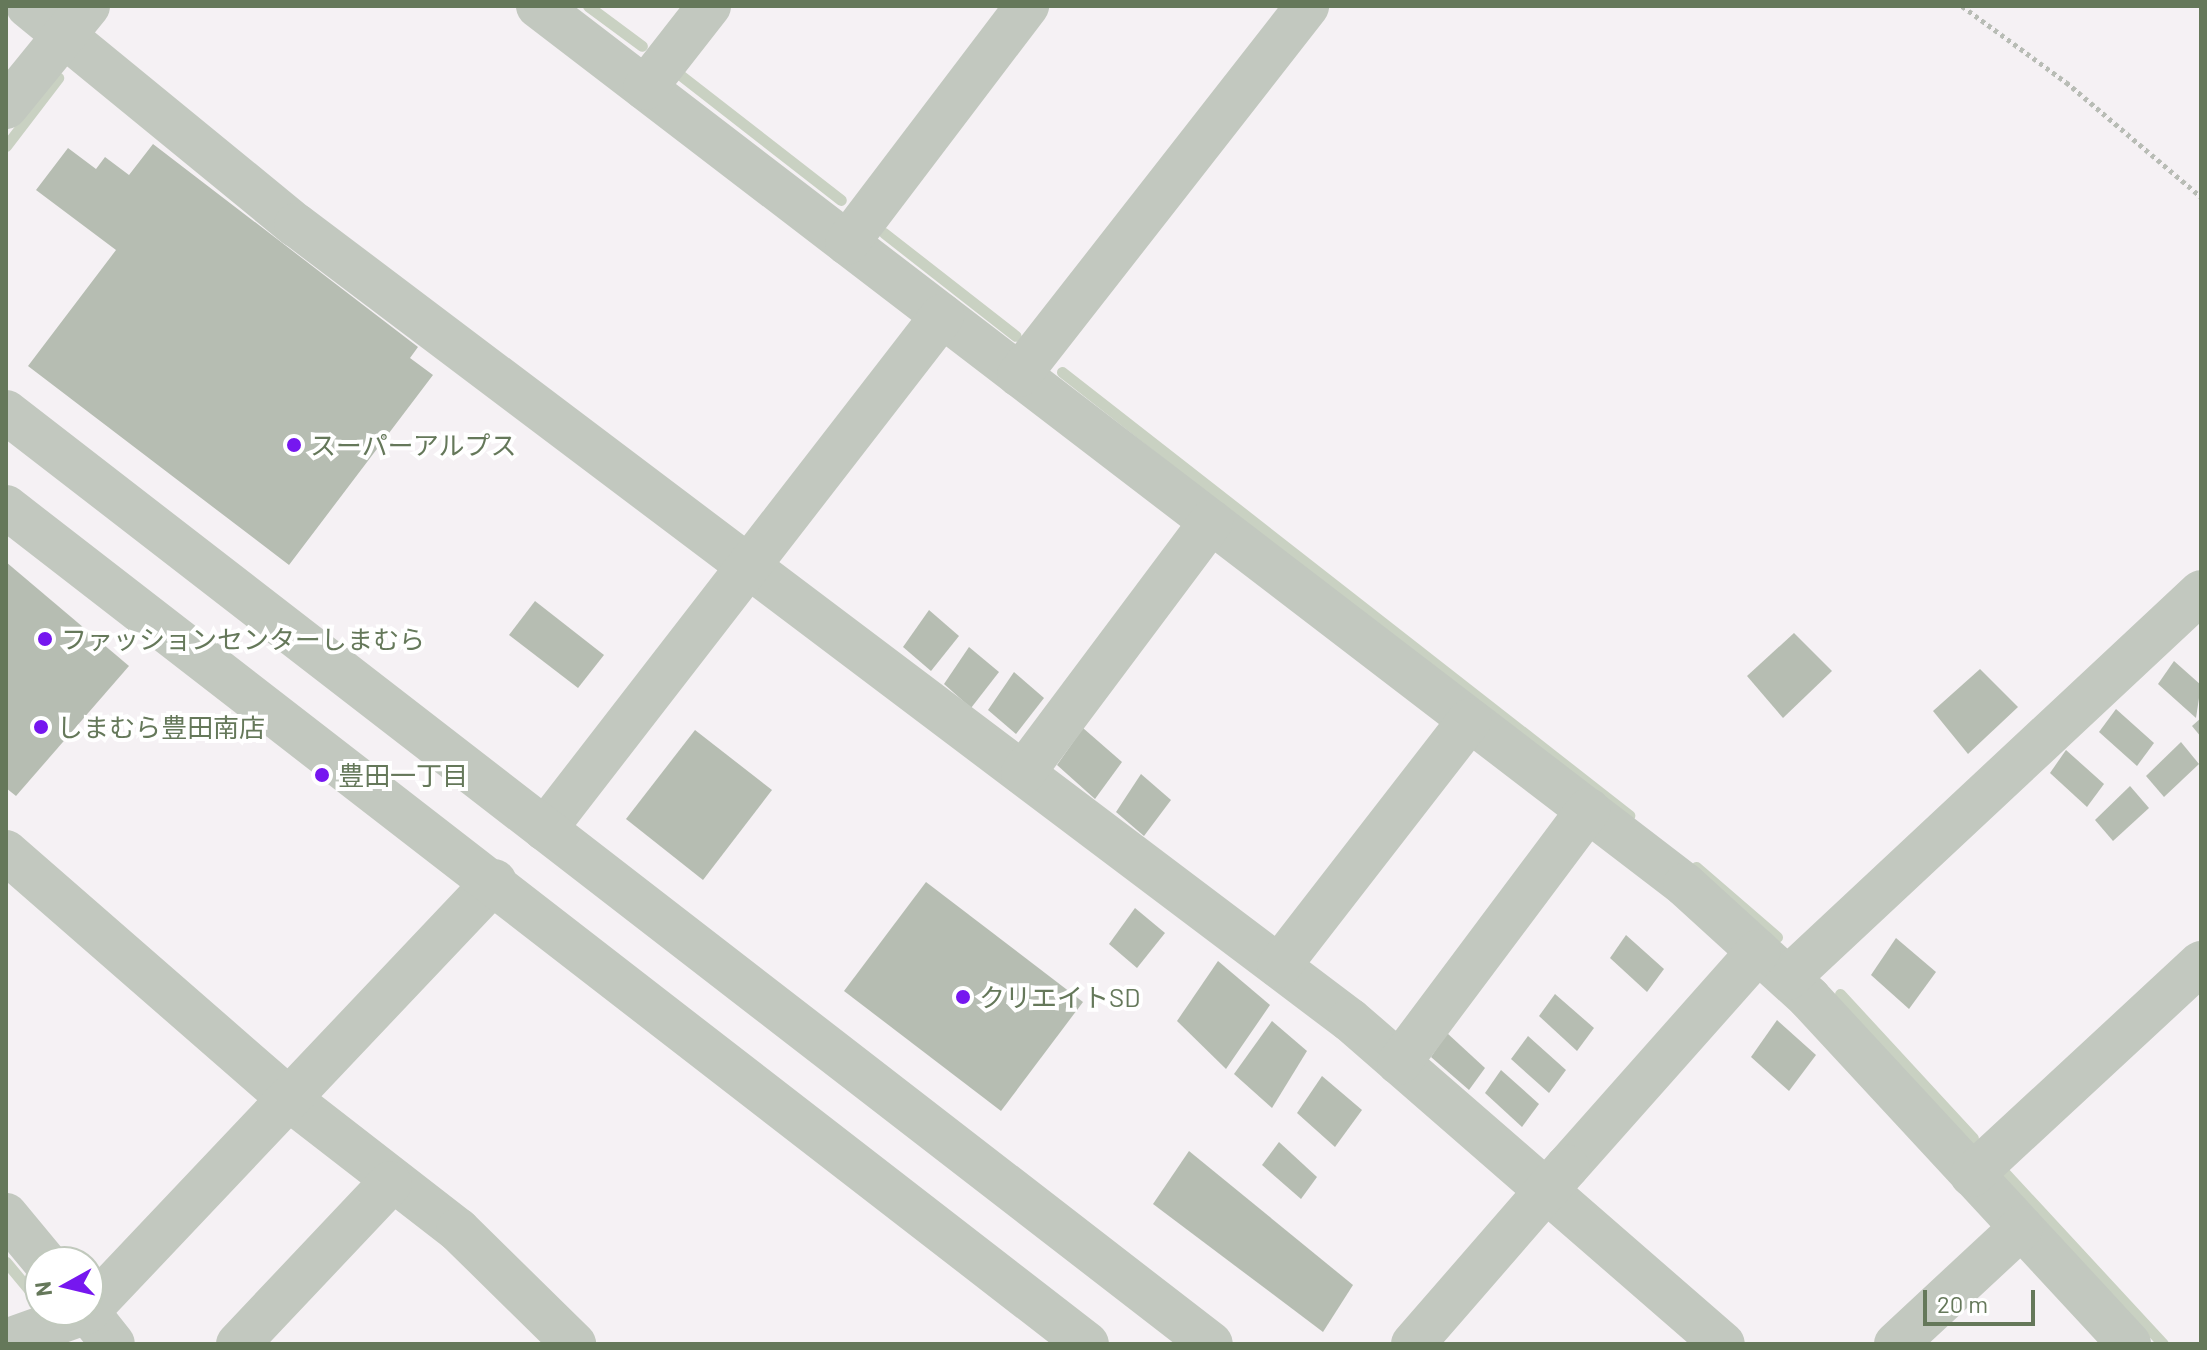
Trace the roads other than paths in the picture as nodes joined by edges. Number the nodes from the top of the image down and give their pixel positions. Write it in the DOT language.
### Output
graph roads {
  1 [pos="28,6"];
  2 [pos="538,6"];
  3 [pos="709,6"];
  4 [pos="1027,6"];
  5 [pos="1307,6"];
  6 [pos="76,22"];
  7 [pos="645,88"];
  8 [pos="6,107"];
  9 [pos="847,243"];
  10 [pos="942,316"];
  11 [pos="1019,375"];
  12 [pos="6,412"];
  13 [pos="6,507"];
  14 [pos="1211,522"];
  15 [pos="750,567"];
  16 [pos="2201,592"];
  17 [pos="1470,720"];
  18 [pos="1023,773"];
  19 [pos="1588,810"];
  20 [pos="545,829"];
  21 [pos="15,877"];
  22 [pos="495,881"];
  23 [pos="1773,965"];
  24 [pos="1279,966"];
  25 [pos="2195,980"];
  26 [pos="1399,1063"];
  27 [pos="289,1099"];
  28 [pos="1972,1175"];
  29 [pos="1557,1179"];
  30 [pos="390,1183"];
  31 [pos="6,1215"];
  32 [pos="2021,1228"];
  33 [pos="32,1246"];
  34 [pos="104,1312"];
  35 [pos="76,1326"];
  36 [pos="6,1341"];
  37 [pos="238,1344"];
  38 [pos="574,1344"];
  39 [pos="1087,1344"];
  40 [pos="1211,1344"];
  41 [pos="1413,1344"];
  42 [pos="1723,1344"];
  43 [pos="1896,1344"];
  44 [pos="2129,1344"];
  1 -- 6 [label="street"];
  2 -- 7 [label="street"];
  3 -- 7 [label="street"];
  4 -- 9 [label="street"];
  5 -- 11 [label="street"];
  6 -- 8 [label="street"];
  6 -- 15 [label="street"];
  7 -- 9 [label="street"];
  9 -- 10 [label="street"];
  10 -- 11 [label="street"];
  10 -- 15 [label="street"];
  11 -- 14 [label="street"];
  12 -- 20 [label="street"];
  13 -- 22 [label="street"];
  14 -- 17 [label="street"];
  14 -- 18 [label="street"];
  15 -- 18 [label="street"];
  15 -- 20 [label="street"];
  16 -- 23 [label="street"];
  17 -- 19 [label="street"];
  17 -- 24 [label="street"];
  18 -- 24 [label="street"];
  19 -- 23 [label="street"];
  19 -- 26 [label="street"];
  20 -- 40 [label="street"];
  21 -- 27 [label="street"];
  22 -- 27 [label="street"];
  22 -- 39 [label="street"];
  23 -- 28 [label="street"];
  23 -- 29 [label="street"];
  24 -- 26 [label="street"];
  25 -- 28 [label="street"];
  26 -- 29 [label="street"];
  27 -- 30 [label="street"];
  27 -- 34 [label="street"];
  28 -- 32 [label="street"];
  29 -- 41 [label="street"];
  29 -- 42 [label="street"];
  30 -- 37 [label="street"];
  30 -- 38 [label="street"];
  31 -- 33 [label="street"];
  32 -- 43 [label="street"];
  32 -- 44 [label="street"];
  35 -- 36 [label="street"];
}
